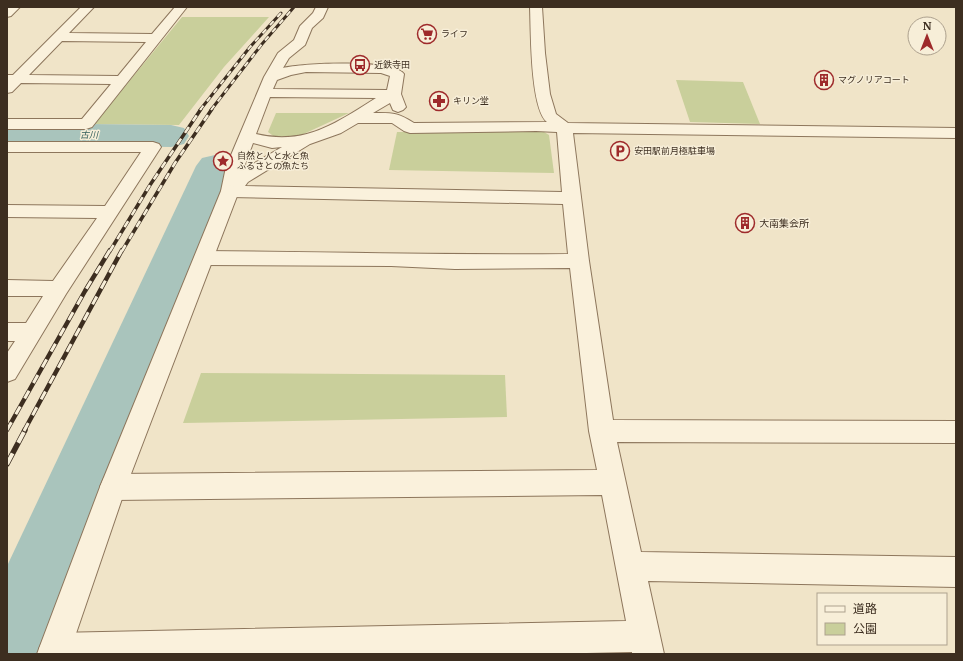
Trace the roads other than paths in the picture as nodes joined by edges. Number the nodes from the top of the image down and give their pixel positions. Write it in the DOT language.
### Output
graph roads {
  1 [pos="14,7"];
  2 [pos="88,7"];
  3 [pos="181,7"];
  4 [pos="322,7"];
  5 [pos="536,7"];
  6 [pos="7,13"];
  7 [pos="58,37"];
  8 [pos="156,38"];
  9 [pos="12,79"];
  10 [pos="122,80"];
  11 [pos="268,83"];
  12 [pos="7,89"];
  13 [pos="396,90"];
  14 [pos="355,118"];
  15 [pos="396,118"];
  16 [pos="7,124"];
  17 [pos="564,128"];
  18 [pos="956,134"];
  19 [pos="247,137"];
  20 [pos="304,141"];
  21 [pos="7,147"];
  22 [pos="230,192"];
  23 [pos="571,198"];
  24 [pos="7,211"];
  25 [pos="111,212"];
  26 [pos="204,258"];
  27 [pos="579,261"];
  28 [pos="7,288"];
  29 [pos="59,289"];
  30 [pos="7,332"];
  31 [pos="32,332"];
  32 [pos="7,372"];
  33 [pos="602,431"];
  34 [pos="956,432"];
  35 [pos="612,482"];
  36 [pos="113,487"];
  37 [pos="631,566"];
  38 [pos="956,572"];
  39 [pos="646,645"];
  40 [pos="54,651"];
  1 -- 6 [label="street"];
  2 -- 7 [label="street"];
  3 -- 8 [label="street"];
  4 -- 11 [label="street"];
  5 -- 17 [label="street"];
  7 -- 8 [label="street"];
  7 -- 9 [label="street"];
  8 -- 10 [label="street"];
  9 -- 10 [label="street"];
  9 -- 12 [label="street"];
  10 -- 16 [label="street"];
  11 -- 13 [label="street"];
  11 -- 13 [label="street"];
  11 -- 19 [label="street"];
  13 -- 14 [label="street"];
  13 -- 15 [label="street"];
  14 -- 15 [label="street"];
  14 -- 20 [label="street"];
  15 -- 17 [label="street"];
  17 -- 18 [label="street"];
  17 -- 23 [label="street"];
  19 -- 20 [label="street"];
  19 -- 22 [label="street"];
  20 -- 22 [label="street"];
  21 -- 25 [label="street"];
  22 -- 23 [label="street"];
  22 -- 26 [label="street"];
  23 -- 27 [label="street"];
  24 -- 25 [label="street"];
  25 -- 29 [label="street"];
  26 -- 27 [label="street"];
  26 -- 36 [label="street"];
  27 -- 33 [label="street"];
  28 -- 29 [label="street"];
  29 -- 31 [label="street"];
  30 -- 31 [label="street"];
  31 -- 32 [label="street"];
  33 -- 34 [label="street"];
  33 -- 35 [label="street"];
  35 -- 36 [label="street"];
  35 -- 37 [label="street"];
  36 -- 40 [label="street"];
  37 -- 38 [label="street"];
  37 -- 39 [label="street"];
  39 -- 40 [label="street"];
}
